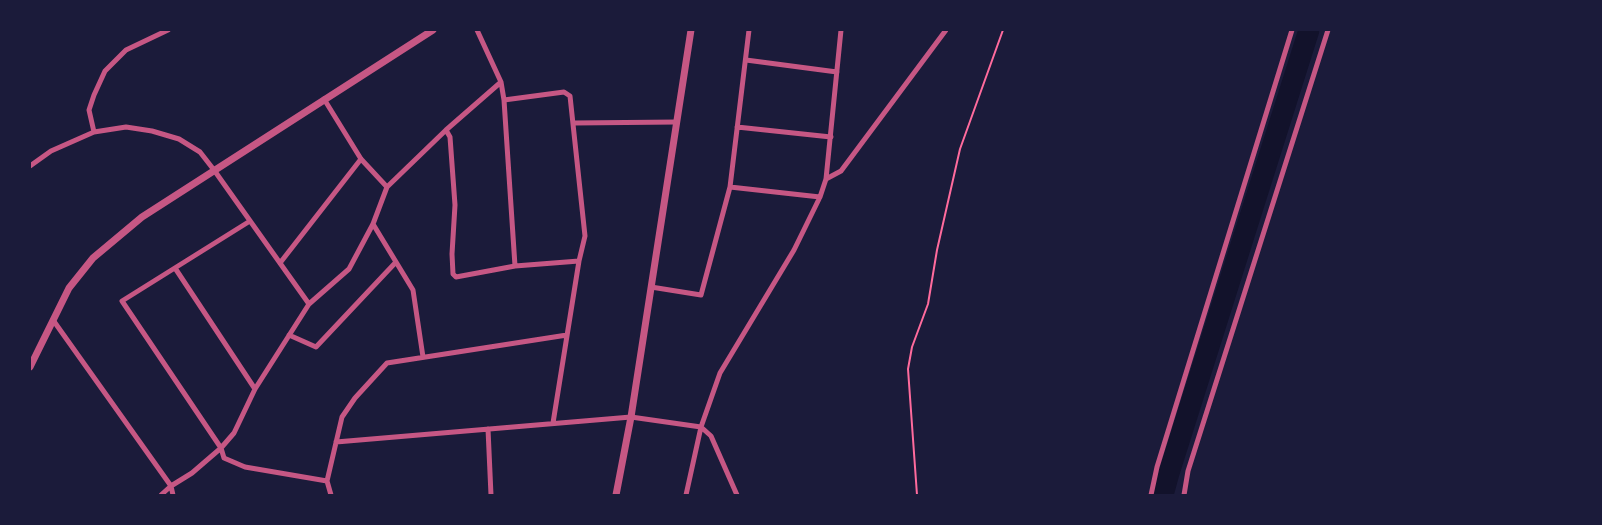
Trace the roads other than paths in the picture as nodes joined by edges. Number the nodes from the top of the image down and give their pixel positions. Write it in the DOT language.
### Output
graph roads {
  1 [pos="168,30"];
  2 [pos="433,30"];
  3 [pos="477,30"];
  4 [pos="691,30"];
  5 [pos="749,30"];
  6 [pos="841,30"];
  7 [pos="946,30"];
  8 [pos="1292,30"];
  9 [pos="1328,30"];
  10 [pos="746,60"];
  11 [pos="837,72"];
  12 [pos="501,82"];
  13 [pos="324,99"];
  14 [pos="504,100"];
  15 [pos="677,122"];
  16 [pos="574,123"];
  17 [pos="738,127"];
  18 [pos="446,130"];
  19 [pos="94,132"];
  20 [pos="831,137"];
  21 [pos="361,159"];
  22 [pos="30,166"];
  23 [pos="214,170"];
  24 [pos="826,179"];
  25 [pos="387,187"];
  26 [pos="730,187"];
  27 [pos="820,197"];
  28 [pos="250,221"];
  29 [pos="373,224"];
  30 [pos="579,261"];
  31 [pos="396,262"];
  32 [pos="280,263"];
  33 [pos="515,266"];
  34 [pos="175,268"];
  35 [pos="651,287"];
  36 [pos="309,304"];
  37 [pos="53,320"];
  38 [pos="568,334"];
  39 [pos="289,335"];
  40 [pos="423,358"];
  41 [pos="30,367"];
  42 [pos="255,389"];
  43 [pos="631,417"];
  44 [pos="553,423"];
  45 [pos="701,427"];
  46 [pos="488,429"];
  47 [pos="336,442"];
  48 [pos="220,448"];
  49 [pos="327,481"];
  50 [pos="171,486"];
  51 [pos="161,495"];
  52 [pos="173,495"];
  53 [pos="331,495"];
  54 [pos="491,495"];
  55 [pos="616,495"];
  56 [pos="686,495"];
  57 [pos="737,495"];
  58 [pos="1151,495"];
  59 [pos="1184,495"];
  1 -- 19 [label="street"];
  2 -- 13 [label="street"];
  3 -- 12 [label="street"];
  4 -- 15 [label="street"];
  5 -- 10 [label="street"];
  6 -- 11 [label="street"];
  7 -- 24 [label="street"];
  8 -- 58 [label="street"];
  9 -- 59 [label="street"];
  10 -- 11 [label="street"];
  10 -- 17 [label="street"];
  11 -- 20 [label="street"];
  12 -- 14 [label="street"];
  12 -- 18 [label="street"];
  13 -- 21 [label="street"];
  13 -- 23 [label="street"];
  14 -- 16 [label="street"];
  14 -- 33 [label="street"];
  15 -- 16 [label="street"];
  15 -- 35 [label="street"];
  16 -- 30 [label="street"];
  17 -- 20 [label="street"];
  17 -- 26 [label="street"];
  18 -- 25 [label="street"];
  18 -- 33 [label="street"];
  19 -- 22 [label="street"];
  19 -- 23 [label="street"];
  20 -- 24 [label="street"];
  21 -- 25 [label="street"];
  21 -- 32 [label="street"];
  23 -- 28 [label="street"];
  23 -- 37 [label="street"];
  24 -- 27 [label="street"];
  25 -- 29 [label="street"];
  26 -- 27 [label="street"];
  26 -- 35 [label="street"];
  27 -- 45 [label="street"];
  28 -- 32 [label="street"];
  28 -- 34 [label="street"];
  29 -- 31 [label="street"];
  29 -- 36 [label="street"];
  30 -- 33 [label="street"];
  30 -- 38 [label="street"];
  31 -- 39 [label="street"];
  31 -- 40 [label="street"];
  32 -- 36 [label="street"];
  34 -- 42 [label="street"];
  34 -- 48 [label="street"];
  35 -- 43 [label="street"];
  36 -- 39 [label="street"];
  37 -- 41 [label="street"];
  37 -- 50 [label="street"];
  38 -- 40 [label="street"];
  38 -- 44 [label="street"];
  39 -- 42 [label="street"];
  40 -- 47 [label="street"];
  42 -- 48 [label="street"];
  43 -- 44 [label="street"];
  43 -- 45 [label="street"];
  43 -- 55 [label="street"];
  44 -- 46 [label="street"];
  45 -- 56 [label="street"];
  45 -- 57 [label="street"];
  46 -- 47 [label="street"];
  46 -- 54 [label="street"];
  47 -- 49 [label="street"];
  48 -- 49 [label="street"];
  48 -- 50 [label="street"];
  49 -- 53 [label="street"];
  50 -- 51 [label="street"];
  50 -- 52 [label="street"];
}
